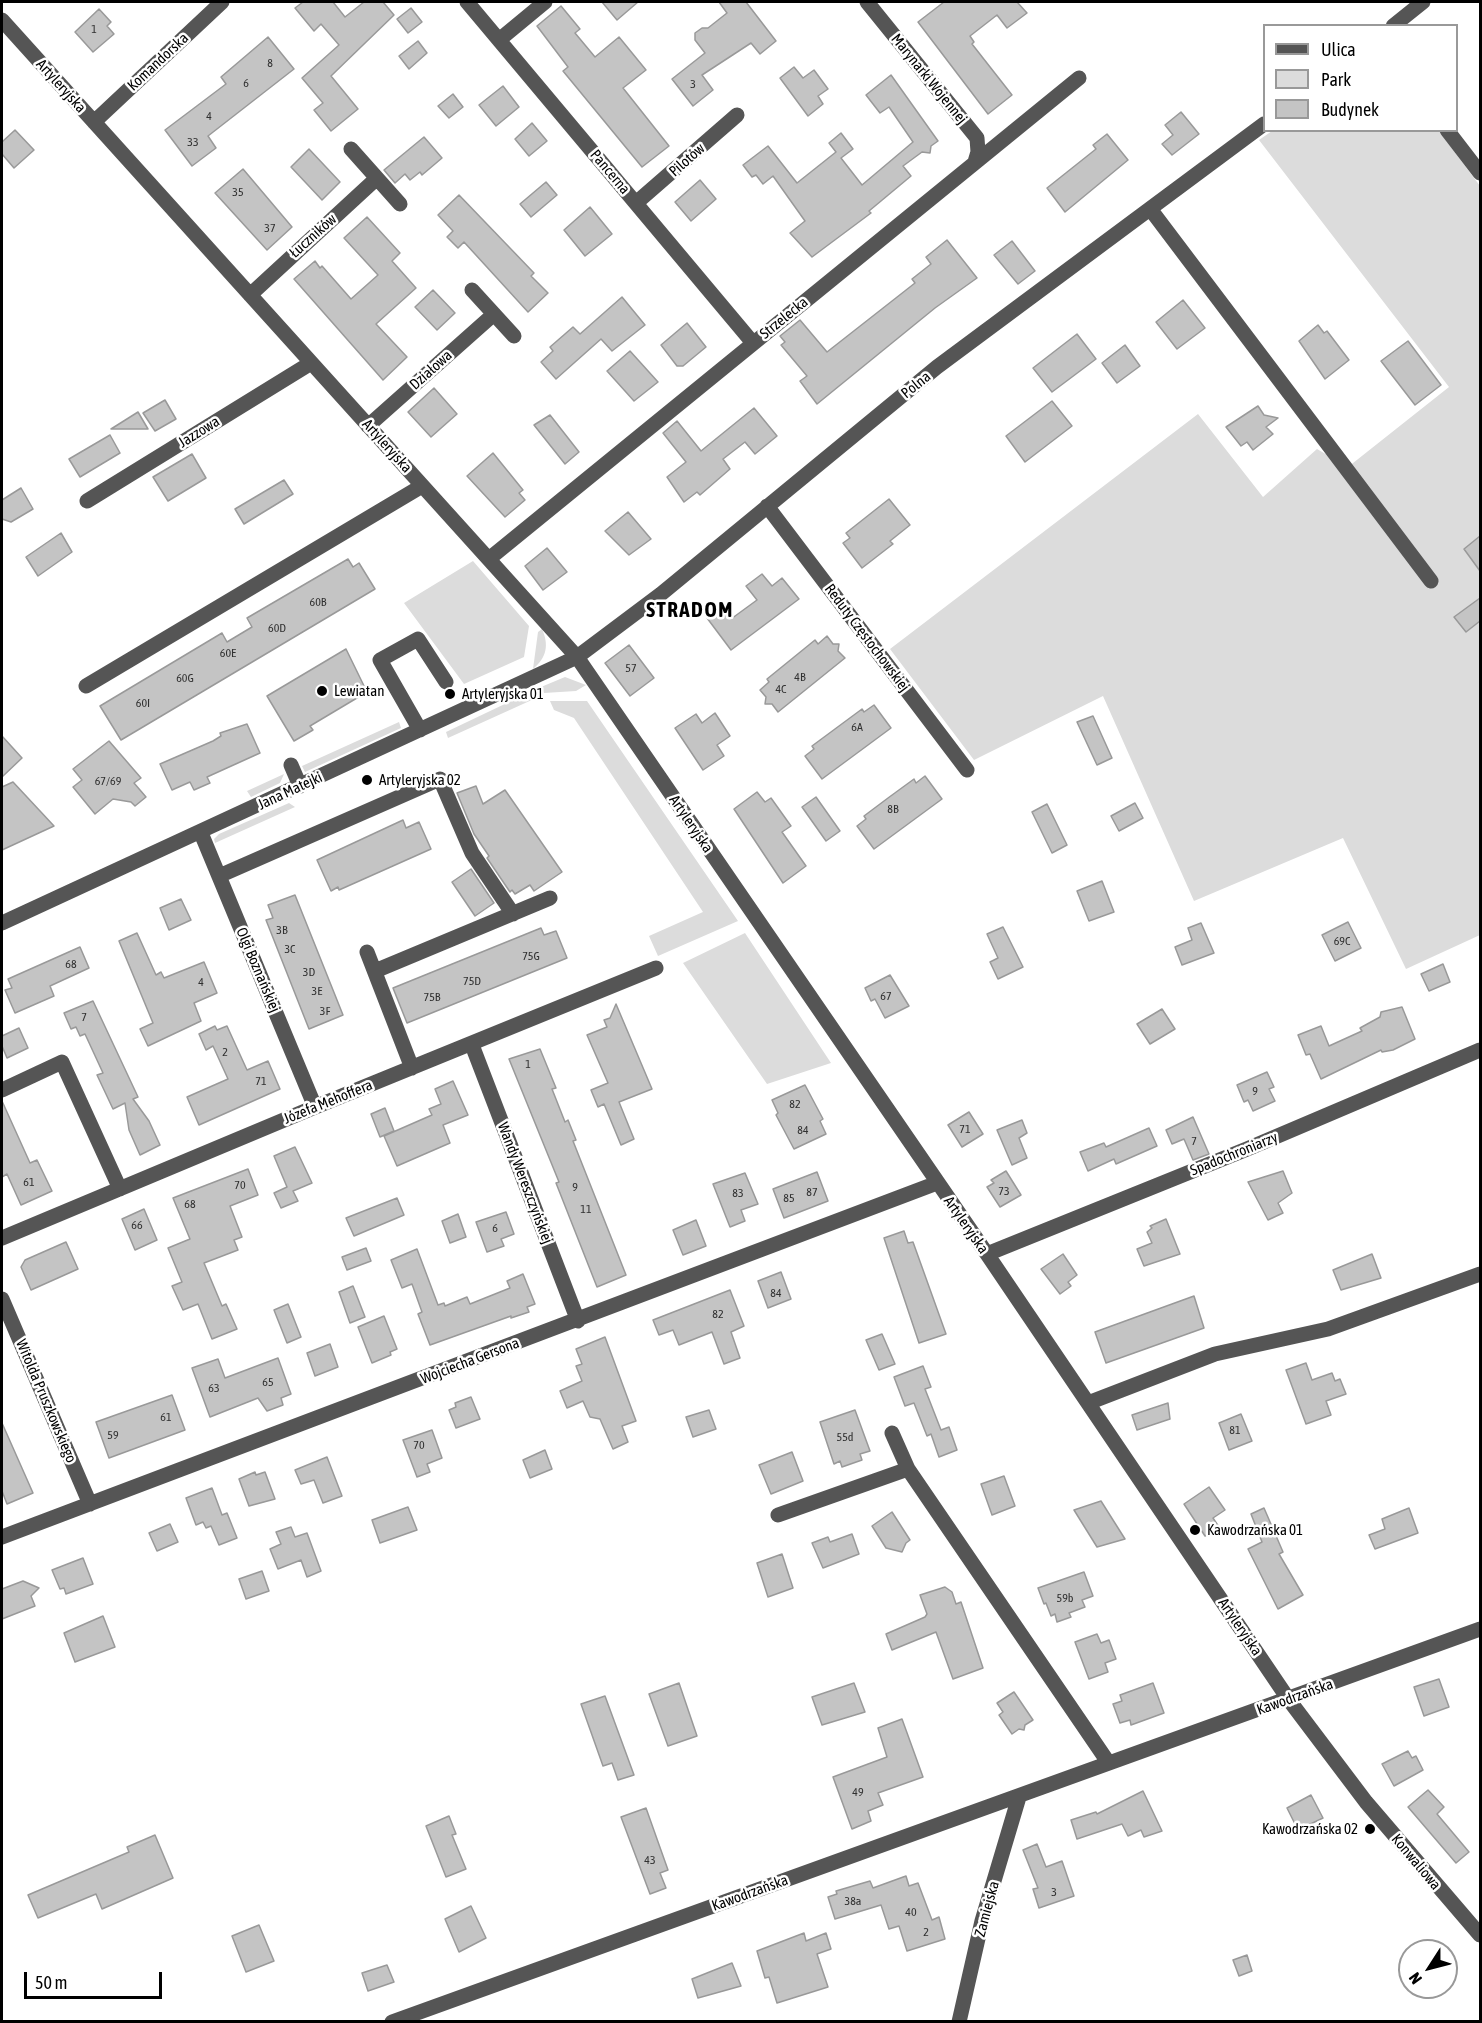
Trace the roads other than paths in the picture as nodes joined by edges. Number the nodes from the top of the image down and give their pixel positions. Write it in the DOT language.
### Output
graph roads {
  1 [pos="222,2"];
  2 [pos="467,2"];
  3 [pos="545,2"];
  4 [pos="867,2"];
  5 [pos="1424,2"];
  6 [pos="2,20"];
  7 [pos="1396,24"];
  8 [pos="499,40"];
  9 [pos="1079,78"];
  10 [pos="737,115"];
  11 [pos="94,122"];
  12 [pos="1263,125"];
  13 [pos="1449,132"];
  14 [pos="351,148"];
  15 [pos="975,162"];
  16 [pos="1480,173"];
  17 [pos="377,178"];
  18 [pos="636,203"];
  19 [pos="400,204"];
  20 [pos="1151,210"];
  21 [pos="472,290"];
  22 [pos="250,295"];
  23 [pos="494,314"];
  24 [pos="514,336"];
  25 [pos="753,343"];
  26 [pos="311,363"];
  27 [pos="369,426"];
  28 [pos="422,486"];
  29 [pos="87,501"];
  30 [pos="767,506"];
  31 [pos="490,558"];
  32 [pos="1431,581"];
  33 [pos="577,657"];
  34 [pos="446,682"];
  35 [pos="86,686"];
  36 [pos="420,730"];
  37 [pos="291,765"];
  38 [pos="967,770"];
  39 [pos="300,786"];
  40 [pos="201,833"];
  41 [pos="219,876"];
  42 [pos="550,898"];
  43 [pos="513,914"];
  44 [pos="2,923"];
  45 [pos="368,952"];
  46 [pos="656,968"];
  47 [pos="375,971"];
  48 [pos="472,1045"];
  49 [pos="1480,1050"];
  50 [pos="412,1068"];
  51 [pos="2,1090"];
  52 [pos="315,1107"];
  53 [pos="937,1183"];
  54 [pos="120,1190"];
  55 [pos="2,1238"];
  56 [pos="987,1254"];
  57 [pos="1480,1274"];
  58 [pos="2,1299"];
  59 [pos="578,1321"];
  60 [pos="1088,1403"];
  61 [pos="892,1433"];
  62 [pos="908,1469"];
  63 [pos="90,1504"];
  64 [pos="777,1515"];
  65 [pos="2,1537"];
  66 [pos="1480,1629"];
  67 [pos="1289,1700"];
  68 [pos="1108,1762"];
  69 [pos="1019,1797"];
  70 [pos="1480,1935"];
  71 [pos="392,2022"];
  72 [pos="959,2022"];
  1 -- 11 [label="street, Komandorska"];
  2 -- 8 [label="street, Pancerna"];
  3 -- 8 [label="street"];
  4 -- 15 [label="street, Marynarki Wojennej"];
  5 -- 7 [label="street"];
  6 -- 11 [label="street, Artyleryjska"];
  8 -- 18 [label="street, Pancerna"];
  9 -- 15 [label="street, Strzelecka"];
  10 -- 18 [label="street, Pilotów"];
  11 -- 22 [label="street, Artyleryjska"];
  12 -- 20 [label="street, Polna"];
  13 -- 16 [label="street"];
  14 -- 17 [label="street"];
  15 -- 25 [label="street, Strzelecka"];
  17 -- 19 [label="street"];
  17 -- 22 [label="street, Łuczników"];
  18 -- 25 [label="street, Pancerna"];
  20 -- 30 [label="street, Polna"];
  20 -- 32 [label="street"];
  21 -- 23 [label="street"];
  22 -- 26 [label="street, Artyleryjska"];
  23 -- 24 [label="street"];
  23 -- 27 [label="street, Działowa"];
  25 -- 31 [label="street, Strzelecka"];
  26 -- 27 [label="street, Artyleryjska"];
  26 -- 29 [label="street, Jazzowa"];
  27 -- 28 [label="street, Artyleryjska"];
  28 -- 31 [label="street, Artyleryjska"];
  28 -- 35 [label="street"];
  30 -- 33 [label="street, Polna"];
  30 -- 38 [label="street, Reduty Częstochowskiej"];
  31 -- 33 [label="street, Artyleryjska"];
  33 -- 36 [label="street, Jana Matejki"];
  33 -- 53 [label="street, Artyleryjska"];
  34 -- 36 [label="street"];
  36 -- 39 [label="street, Jana Matejki"];
  37 -- 39 [label="street"];
  39 -- 40 [label="street, Jana Matejki"];
  40 -- 41 [label="street, Olgi Boznańskiej"];
  40 -- 44 [label="street, Jana Matejki"];
  41 -- 43 [label="street"];
  41 -- 52 [label="street, Olgi Boznańskiej"];
  42 -- 43 [label="street"];
  43 -- 47 [label="street"];
  45 -- 47 [label="street"];
  46 -- 48 [label="street, Józefa Mehoffera"];
  47 -- 50 [label="street"];
  48 -- 50 [label="street, Józefa Mehoffera"];
  48 -- 59 [label="street, Wandy Wereszczyńskiej"];
  49 -- 56 [label="street, Spadochroniarzy"];
  50 -- 52 [label="street, Józefa Mehoffera"];
  51 -- 54 [label="street"];
  52 -- 54 [label="street, Józefa Mehoffera"];
  53 -- 56 [label="street, Artyleryjska"];
  53 -- 59 [label="street, Wojciecha Gersona"];
  54 -- 55 [label="street, Józefa Mehoffera"];
  56 -- 60 [label="street, Artyleryjska"];
  57 -- 60 [label="street"];
  58 -- 63 [label="street, Witolda Pruszkowskiego"];
  59 -- 63 [label="street, Wojciecha Gersona"];
  60 -- 67 [label="street, Artyleryjska"];
  61 -- 62 [label="street"];
  62 -- 64 [label="street"];
  62 -- 68 [label="street"];
  63 -- 65 [label="street, Wojciecha Gersona"];
  66 -- 67 [label="street, Kawodrzańska"];
  67 -- 68 [label="street, Kawodrzańska"];
  67 -- 70 [label="street, Konwaliowa"];
  68 -- 69 [label="street, Kawodrzańska"];
  69 -- 71 [label="street, Kawodrzańska"];
  69 -- 72 [label="street, Zamiejska"];
}
